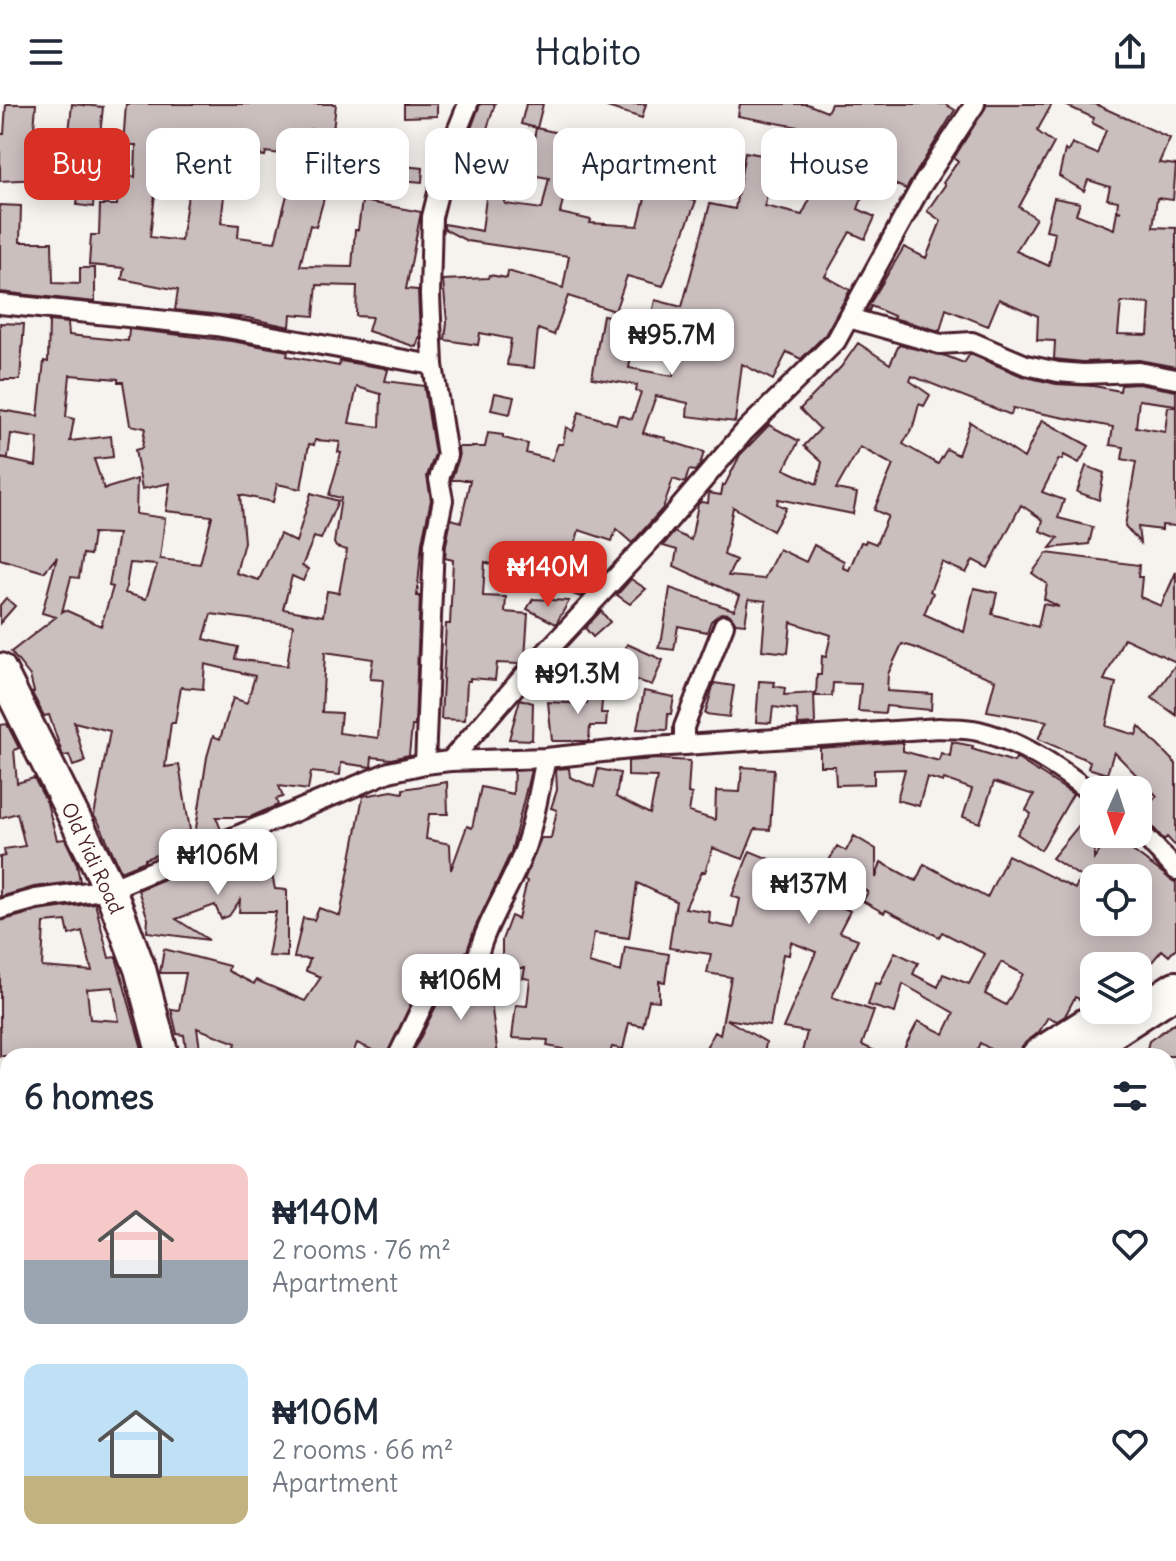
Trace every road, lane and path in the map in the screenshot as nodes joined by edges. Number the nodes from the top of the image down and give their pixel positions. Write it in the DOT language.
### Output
graph roads {
  1 [pos="468,104"];
  2 [pos="975,104"];
  3 [pos="0,304"];
  4 [pos="849,318"];
  5 [pos="433,365"];
  6 [pos="1176,379"];
  7 [pos="724,625"];
  8 [pos="0,669"];
  9 [pos="684,745"];
  10 [pos="546,758"];
  11 [pos="450,761"];
  12 [pos="425,764"];
  13 [pos="1080,784"];
  14 [pos="1152,844"];
  15 [pos="1176,870"];
  16 [pos="110,889"];
  17 [pos="0,909"];
  18 [pos="1176,971"];
  19 [pos="1152,986"];
  20 [pos="1176,989"];
  21 [pos="1090,1024"];
  22 [pos="161,1048"];
  23 [pos="402,1048"];
  24 [pos="1052,1048"];
  25 [pos="1085,1048"];
  1 -- 5 [label="street"];
  2 -- 4 [label="street"];
  3 -- 5 [label="street"];
  4 -- 6 [label="street"];
  4 -- 11 [label="street"];
  5 -- 12 [label="street"];
  7 -- 9 [label="street"];
  8 -- 16 [label="main road, Old Yidi Road"];
  9 -- 10 [label="street"];
  9 -- 13 [label="street"];
  10 -- 11 [label="street"];
  10 -- 23 [label="street"];
  11 -- 12 [label="street"];
  12 -- 16 [label="street"];
  14 -- 15 [label="street"];
  16 -- 17 [label="street"];
  16 -- 22 [label="main road, Old Yidi Road"];
  18 -- 19 [label="highway"];
  20 -- 25 [label="highway"];
  21 -- 24 [label="highway"];
}
